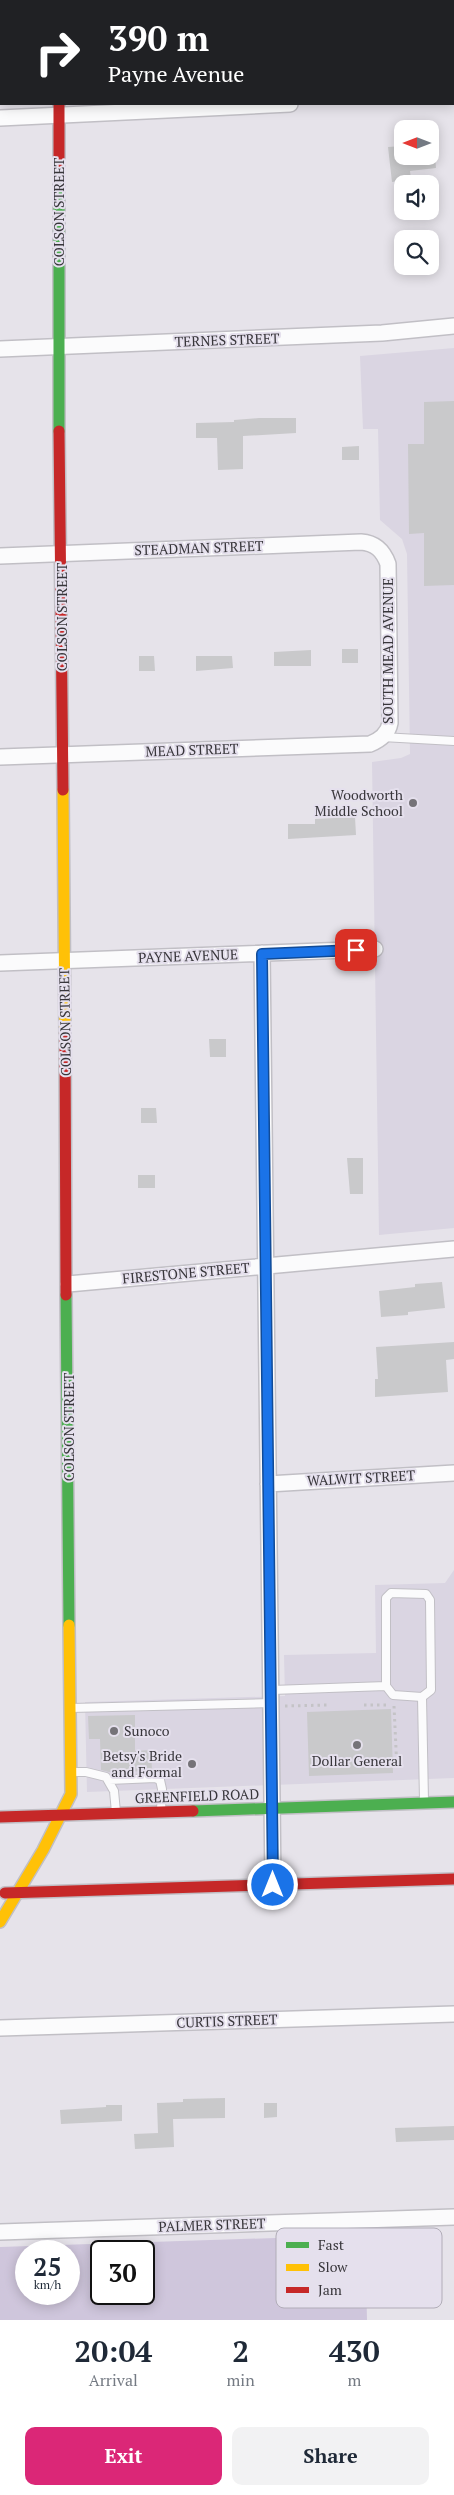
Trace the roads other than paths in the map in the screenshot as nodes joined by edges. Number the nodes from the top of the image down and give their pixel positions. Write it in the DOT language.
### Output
graph roads {
  1 [pos="252,105"];
  2 [pos="59,110"];
  3 [pos="0,118"];
  4 [pos="454,326"];
  5 [pos="59,346"];
  6 [pos="0,349"];
  7 [pos="62,553"];
  8 [pos="0,556"];
  9 [pos="388,564"];
  10 [pos="382,737"];
  11 [pos="454,741"];
  12 [pos="62,754"];
  13 [pos="0,756"];
  14 [pos="375,949"];
  15 [pos="262,954"];
  16 [pos="64,962"];
  17 [pos="0,963"];
  18 [pos="454,1249"];
  19 [pos="266,1266"];
  20 [pos="68,1284"];
  21 [pos="454,1473"];
  22 [pos="268,1484"];
  23 [pos="386,1686"];
  24 [pos="422,1697"];
  25 [pos="276,1699"];
  26 [pos="71,1708"];
  27 [pos="71,1772"];
  28 [pos="109,1780"];
  29 [pos="454,1802"];
  30 [pos="424,1803"];
  31 [pos="273,1808"];
  32 [pos="161,1812"];
  33 [pos="116,1814"];
  34 [pos="61,1816"];
  35 [pos="0,1817"];
  36 [pos="454,1879"];
  37 [pos="273,1885"];
  38 [pos="0,1893"];
  39 [pos="17,1893"];
  40 [pos="0,1922"];
  41 [pos="454,2014"];
  42 [pos="0,2028"];
  43 [pos="454,2217"];
  44 [pos="0,2232"];
  1 -- 2 [label="street"];
  2 -- 3 [label="street"];
  2 -- 5 [label="street, COLSON STREET"];
  4 -- 5 [label="street, TERNES STREET"];
  5 -- 6 [label="street, TERNES STREET"];
  5 -- 7 [label="street, COLSON STREET"];
  7 -- 8 [label="street, STEADMAN STREET"];
  7 -- 9 [label="street, STEADMAN STREET"];
  7 -- 12 [label="street, COLSON STREET"];
  9 -- 10 [label="street, SOUTH MEAD AVENUE"];
  10 -- 11 [label="lane"];
  10 -- 12 [label="street, MEAD STREET"];
  12 -- 13 [label="street, MEAD STREET"];
  12 -- 16 [label="street, COLSON STREET"];
  14 -- 15 [label="street, PAYNE AVENUE"];
  15 -- 16 [label="street, PAYNE AVENUE"];
  15 -- 19 [label="street"];
  16 -- 17 [label="street, PAYNE AVENUE"];
  16 -- 20 [label="street, COLSON STREET"];
  18 -- 19 [label="street, FIRESTONE STREET"];
  19 -- 20 [label="street, FIRESTONE STREET"];
  19 -- 22 [label="street"];
  20 -- 26 [label="street, COLSON STREET"];
  21 -- 22 [label="street, WALWIT STREET"];
  22 -- 25 [label="street"];
  23 -- 24 [label="lane"];
  23 -- 24 [label="lane"];
  23 -- 25 [label="lane"];
  24 -- 30 [label="lane"];
  25 -- 26 [label="lane"];
  25 -- 31 [label="street"];
  26 -- 27 [label="street, COLSON STREET"];
  27 -- 28 [label="lane"];
  27 -- 34 [label="street, COLSON STREET"];
  28 -- 32 [label="lane"];
  28 -- 33 [label="lane"];
  29 -- 30 [label="street, GREENFIELD ROAD"];
  30 -- 31 [label="street, GREENFIELD ROAD"];
  31 -- 32 [label="street, GREENFIELD ROAD"];
  31 -- 37 [label="street"];
  32 -- 33 [label="street, GREENFIELD ROAD"];
  33 -- 34 [label="street, GREENFIELD ROAD"];
  34 -- 35 [label="street, GREENFIELD ROAD"];
  34 -- 39 [label="street, COLSON STREET"];
  36 -- 37 [label="street"];
  37 -- 39 [label="street"];
  38 -- 39 [label="street"];
  39 -- 40 [label="street, COLSON STREET"];
  41 -- 42 [label="street, CURTIS STREET"];
  43 -- 44 [label="street, PALMER STREET"];
}
